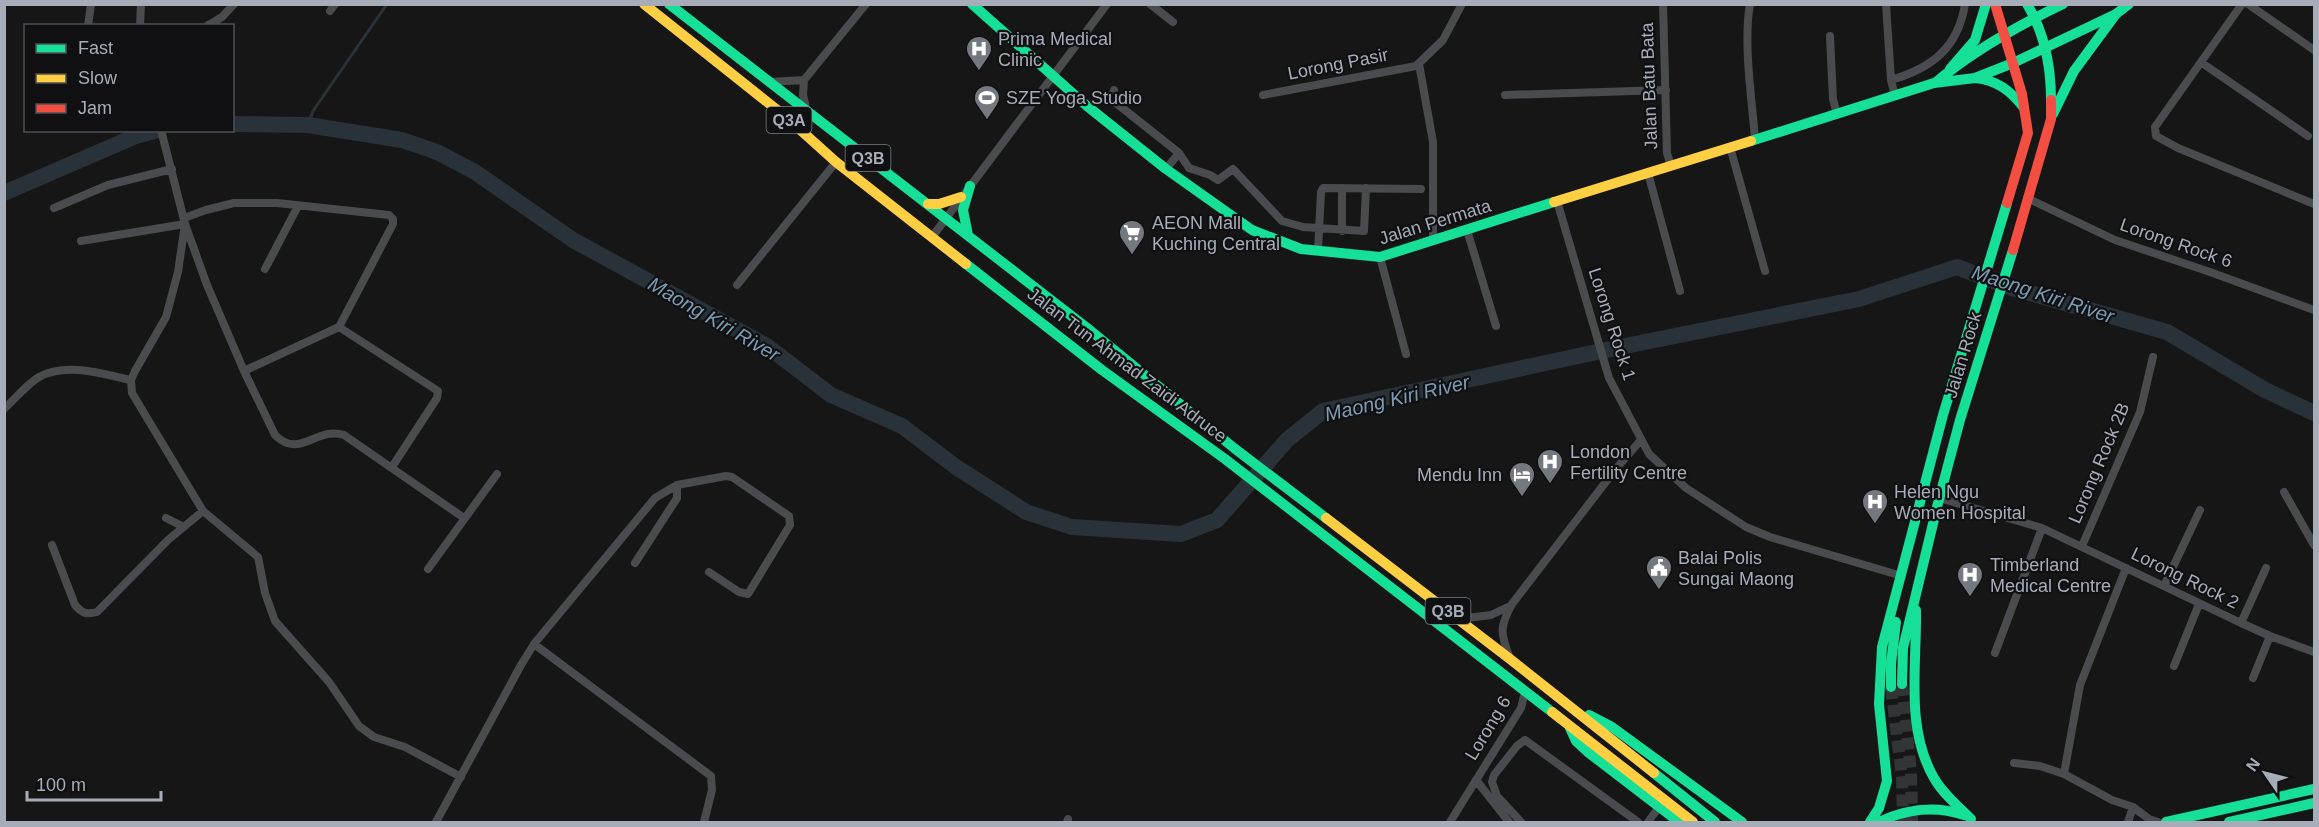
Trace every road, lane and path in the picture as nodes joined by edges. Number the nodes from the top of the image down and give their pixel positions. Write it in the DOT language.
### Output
graph roads {
  1 [pos="91,4"];
  2 [pos="141,4"];
  3 [pos="234,4"];
  4 [pos="644,4"];
  5 [pos="669,4"];
  6 [pos="866,4"];
  7 [pos="972,4"];
  8 [pos="1107,4"];
  9 [pos="1150,4"];
  10 [pos="1462,4"];
  11 [pos="1663,4"];
  12 [pos="1750,4"];
  13 [pos="1886,4"];
  14 [pos="1965,4"];
  15 [pos="1986,4"];
  16 [pos="1995,4"];
  17 [pos="2027,4"];
  18 [pos="2063,4"];
  19 [pos="2129,4"];
  20 [pos="2242,4"];
  21 [pos="2248,4"];
  22 [pos="985,9"];
  23 [pos="2116,14"];
  24 [pos="2035,17"];
  25 [pos="1173,22"];
  26 [pos="88,24"];
  27 [pos="140,24"];
  28 [pos="210,24"];
  29 [pos="2004,35"];
  30 [pos="1830,36"];
  31 [pos="2045,46"];
  32 [pos="2314,50"];
  33 [pos="2013,63"];
  34 [pos="2202,63"];
  35 [pos="1419,64"];
  36 [pos="1950,69"];
  37 [pos="1054,77"];
  38 [pos="1975,78"];
  39 [pos="804,80"];
  40 [pos="1891,80"];
  41 [pos="769,82"];
  42 [pos="1934,83"];
  43 [pos="1114,90"];
  44 [pos="1666,90"];
  45 [pos="1263,95"];
  46 [pos="1505,95"];
  47 [pos="1895,96"];
  48 [pos="2026,111"];
  49 [pos="807,112"];
  50 [pos="1837,114"];
  51 [pos="2051,119"];
  52 [pos="162,132"];
  53 [pos="2308,136"];
  54 [pos="1755,139"];
  55 [pos="1730,147"];
  56 [pos="1179,153"];
  57 [pos="836,162"];
  58 [pos="1671,166"];
  59 [pos="172,169"];
  60 [pos="1166,169"];
  61 [pos="1648,173"];
  62 [pos="970,186"];
  63 [pos="1342,188"];
  64 [pos="1366,188"];
  65 [pos="1421,189"];
  66 [pos="961,197"];
  67 [pos="2029,199"];
  68 [pos="1557,201"];
  69 [pos="928,204"];
  70 [pos="2314,204"];
  71 [pos="298,206"];
  72 [pos="54,208"];
  73 [pos="946,218"];
  74 [pos="185,221"];
  75 [pos="1319,229"];
  76 [pos="1467,230"];
  77 [pos="1342,231"];
  78 [pos="968,235"];
  79 [pos="932,237"];
  80 [pos="1433,240"];
  81 [pos="81,241"];
  82 [pos="1318,251"];
  83 [pos="1380,257"];
  84 [pos="265,269"];
  85 [pos="1765,271"];
  86 [pos="737,285"];
  87 [pos="1680,291"];
  88 [pos="2314,310"];
  89 [pos="1496,326"];
  90 [pos="339,327"];
  91 [pos="1406,354"];
  92 [pos="2153,357"];
  93 [pos="244,371"];
  94 [pos="131,380"];
  95 [pos="4,409"];
  96 [pos="1640,441"];
  97 [pos="392,467"];
  98 [pos="497,474"];
  99 [pos="677,485"];
  100 [pos="2284,492"];
  101 [pos="1939,498"];
  102 [pos="2200,510"];
  103 [pos="203,511"];
  104 [pos="166,518"];
  105 [pos="464,518"];
  106 [pos="182,526"];
  107 [pos="2042,528"];
  108 [pos="52,545"];
  109 [pos="2314,545"];
  110 [pos="2082,546"];
  111 [pos="635,562"];
  112 [pos="2126,568"];
  113 [pos="2266,568"];
  114 [pos="429,569"];
  115 [pos="710,572"];
  116 [pos="1902,576"];
  117 [pos="2164,586"];
  118 [pos="1915,596"];
  119 [pos="2199,603"];
  120 [pos="1512,604"];
  121 [pos="1459,619"];
  122 [pos="2241,623"];
  123 [pos="2270,636"];
  124 [pos="534,644"];
  125 [pos="2314,652"];
  126 [pos="1995,653"];
  127 [pos="1510,659"];
  128 [pos="2174,666"];
  129 [pos="2253,678"];
  130 [pos="1525,692"];
  131 [pos="1577,712"];
  132 [pos="1569,725"];
  133 [pos="2014,763"];
  134 [pos="2064,774"];
  135 [pos="461,777"];
  136 [pos="1476,780"];
  137 [pos="2314,789"];
  138 [pos="1499,803"];
  139 [pos="2314,803"];
  140 [pos="1659,807"];
  141 [pos="2133,807"];
  142 [pos="1974,821"];
  143 [pos="436,822"];
  144 [pos="704,822"];
  145 [pos="1450,822"];
  146 [pos="1509,822"];
  147 [pos="1521,822"];
  148 [pos="1638,822"];
  149 [pos="1648,822"];
  150 [pos="1679,822"];
  151 [pos="1693,822"];
  152 [pos="1715,822"];
  153 [pos="1742,822"];
  154 [pos="1870,822"];
  155 [pos="1879,822"];
  156 [pos="2128,822"];
  157 [pos="2158,822"];
  158 [pos="2166,822"];
  159 [pos="2232,822"];
  1 -- 26 [label="street"];
  2 -- 27 [label="street"];
  3 -- 28 [label="street"];
  4 -- 57 [label="main road, Jalan Tun Ahmad Zaidi Adruce / Q3A"];
  5 -- 41 [label="main road, Jalan Tun Ahmad Zaidi Adruce / Q3B"];
  6 -- 39 [label="street"];
  7 -- 22 [label="main road, Jalan Permata"];
  8 -- 37 [label="street"];
  9 -- 25 [label="street"];
  10 -- 35 [label="street"];
  11 -- 44 [label="street, Jalan Batu Bata"];
  12 -- 54 [label="street"];
  13 -- 40 [label="street"];
  14 -- 40 [label="street"];
  15 -- 36 [label="main road"];
  16 -- 29 [label="main road, Jalan Rock"];
  17 -- 24 [label="main road, Jalan Rock"];
  18 -- 24 [label="main road"];
  19 -- 23 [label="main road"];
  20 -- 34 [label="street"];
  21 -- 32 [label="street"];
  22 -- 37 [label="main road, Jalan Permata"];
  23 -- 31 [label="main road"];
  23 -- 51 [label="main road"];
  24 -- 29 [label="main road"];
  24 -- 31 [label="main road, Jalan Rock"];
  29 -- 33 [label="main road, Jalan Rock"];
  29 -- 36 [label="main road"];
  30 -- 50 [label="street"];
  31 -- 33 [label="main road"];
  31 -- 51 [label="main road, Jalan Rock"];
  33 -- 38 [label="main road"];
  33 -- 48 [label="main road, Jalan Rock"];
  34 -- 53 [label="street"];
  34 -- 70 [label="street"];
  35 -- 45 [label="street, Lorong Pasir"];
  35 -- 80 [label="street"];
  36 -- 42 [label="main road"];
  37 -- 60 [label="main road, Jalan Permata"];
  37 -- 62 [label="street"];
  38 -- 42 [label="main road"];
  38 -- 48 [label="main road"];
  39 -- 41 [label="street"];
  39 -- 49 [label="street"];
  40 -- 47 [label="street"];
  41 -- 49 [label="main road, Jalan Tun Ahmad Zaidi Adruce / Q3B"];
  42 -- 47 [label="main road, Jalan Permata"];
  43 -- 56 [label="street"];
  44 -- 46 [label="street"];
  44 -- 58 [label="street, Jalan Batu Bata"];
  47 -- 50 [label="main road, Jalan Permata"];
  48 -- 116 [label="main road, Jalan Rock"];
  49 -- 69 [label="main road, Jalan Tun Ahmad Zaidi Adruce / Q3B"];
  50 -- 54 [label="main road, Jalan Permata"];
  51 -- 67 [label="main road, Jalan Rock"];
  52 -- 59 [label="street"];
  54 -- 55 [label="main road, Jalan Permata"];
  55 -- 58 [label="main road, Jalan Permata"];
  55 -- 85 [label="street"];
  56 -- 60 [label="street"];
  56 -- 75 [label="street"];
  57 -- 79 [label="main road, Jalan Tun Ahmad Zaidi Adruce / Q3A"];
  57 -- 86 [label="street"];
  58 -- 61 [label="main road, Jalan Permata"];
  59 -- 72 [label="street"];
  59 -- 74 [label="street"];
  60 -- 82 [label="main road, Jalan Permata"];
  61 -- 68 [label="main road, Jalan Permata"];
  61 -- 87 [label="street"];
  62 -- 66 [label="street"];
  62 -- 78 [label="main road"];
  63 -- 64 [label="street"];
  63 -- 75 [label="street"];
  63 -- 77 [label="street"];
  64 -- 65 [label="street"];
  64 -- 77 [label="street"];
  66 -- 69 [label="main road"];
  66 -- 73 [label="street"];
  67 -- 88 [label="street, Lorong Rock 6"];
  67 -- 101 [label="main road, Jalan Rock"];
  68 -- 76 [label="main road, Jalan Permata"];
  68 -- 96 [label="street, Lorong Rock 1"];
  69 -- 73 [label="main road, Jalan Tun Ahmad Zaidi Adruce / Q3B"];
  71 -- 74 [label="street"];
  71 -- 84 [label="street"];
  71 -- 90 [label="street"];
  73 -- 78 [label="main road, Jalan Tun Ahmad Zaidi Adruce / Q3B"];
  73 -- 79 [label="street"];
  74 -- 81 [label="street"];
  74 -- 93 [label="street"];
  74 -- 94 [label="street"];
  75 -- 77 [label="street"];
  75 -- 82 [label="street"];
  76 -- 80 [label="main road, Jalan Permata"];
  76 -- 89 [label="street"];
  78 -- 121 [label="main road, Jalan Tun Ahmad Zaidi Adruce / Q3B"];
  79 -- 130 [label="main road, Jalan Tun Ahmad Zaidi Adruce / Q3A"];
  80 -- 83 [label="main road, Jalan Permata"];
  82 -- 83 [label="main road, Jalan Permata"];
  83 -- 91 [label="street"];
  90 -- 93 [label="street"];
  90 -- 97 [label="street"];
  92 -- 110 [label="street, Lorong Rock 2B"];
  93 -- 97 [label="street"];
  94 -- 95 [label="street"];
  94 -- 103 [label="street"];
  96 -- 116 [label="street, Lorong Rock 1"];
  96 -- 120 [label="street"];
  97 -- 105 [label="street"];
  98 -- 105 [label="street"];
  99 -- 111 [label="street"];
  99 -- 115 [label="street"];
  99 -- 124 [label="street"];
  100 -- 109 [label="street"];
  101 -- 107 [label="street, Lorong Rock 2"];
  101 -- 118 [label="main road, Jalan Rock"];
  102 -- 117 [label="street"];
  103 -- 106 [label="street"];
  103 -- 135 [label="street"];
  104 -- 106 [label="street"];
  105 -- 114 [label="street"];
  106 -- 108 [label="street"];
  107 -- 110 [label="street, Lorong Rock 2"];
  107 -- 126 [label="street"];
  110 -- 112 [label="street, Lorong Rock 2"];
  112 -- 117 [label="street, Lorong Rock 2"];
  112 -- 134 [label="street"];
  113 -- 122 [label="street"];
  116 -- 118 [label="main road, Jalan Rock"];
  116 -- 154 [label="main road, Jalan Rock"];
  117 -- 119 [label="street, Lorong Rock 2"];
  118 -- 142 [label="main road"];
  119 -- 122 [label="street, Lorong Rock 2"];
  119 -- 128 [label="street"];
  120 -- 121 [label="street"];
  120 -- 127 [label="street"];
  121 -- 127 [label="main road, Jalan Tun Ahmad Zaidi Adruce / Q3B"];
  122 -- 123 [label="street, Lorong Rock 2"];
  123 -- 125 [label="street, Lorong Rock 2"];
  123 -- 129 [label="street"];
  124 -- 135 [label="street"];
  124 -- 144 [label="street"];
  127 -- 131 [label="main road, Jalan Tun Ahmad Zaidi Adruce / Q3B"];
  130 -- 132 [label="main road, Jalan Tun Ahmad Zaidi Adruce / Q3A"];
  130 -- 136 [label="street, Lorong 6"];
  131 -- 152 [label="main road, Jalan Tun Ahmad Zaidi Adruce / Q3B"];
  131 -- 153 [label="main road"];
  132 -- 140 [label="main road"];
  132 -- 151 [label="main road, Jalan Tun Ahmad Zaidi Adruce / Q3A"];
  133 -- 134 [label="street"];
  134 -- 141 [label="street"];
  135 -- 143 [label="street"];
  136 -- 138 [label="street, Lorong 6"];
  136 -- 145 [label="street, Lorong 6"];
  137 -- 158 [label="main road"];
  138 -- 146 [label="street, Lorong 6"];
  138 -- 147 [label="street"];
  138 -- 148 [label="street"];
  139 -- 159 [label="main road"];
  140 -- 149 [label="street"];
  140 -- 150 [label="main road"];
  141 -- 156 [label="street"];
  141 -- 157 [label="street"];
  142 -- 155 [label="main road"];
}
